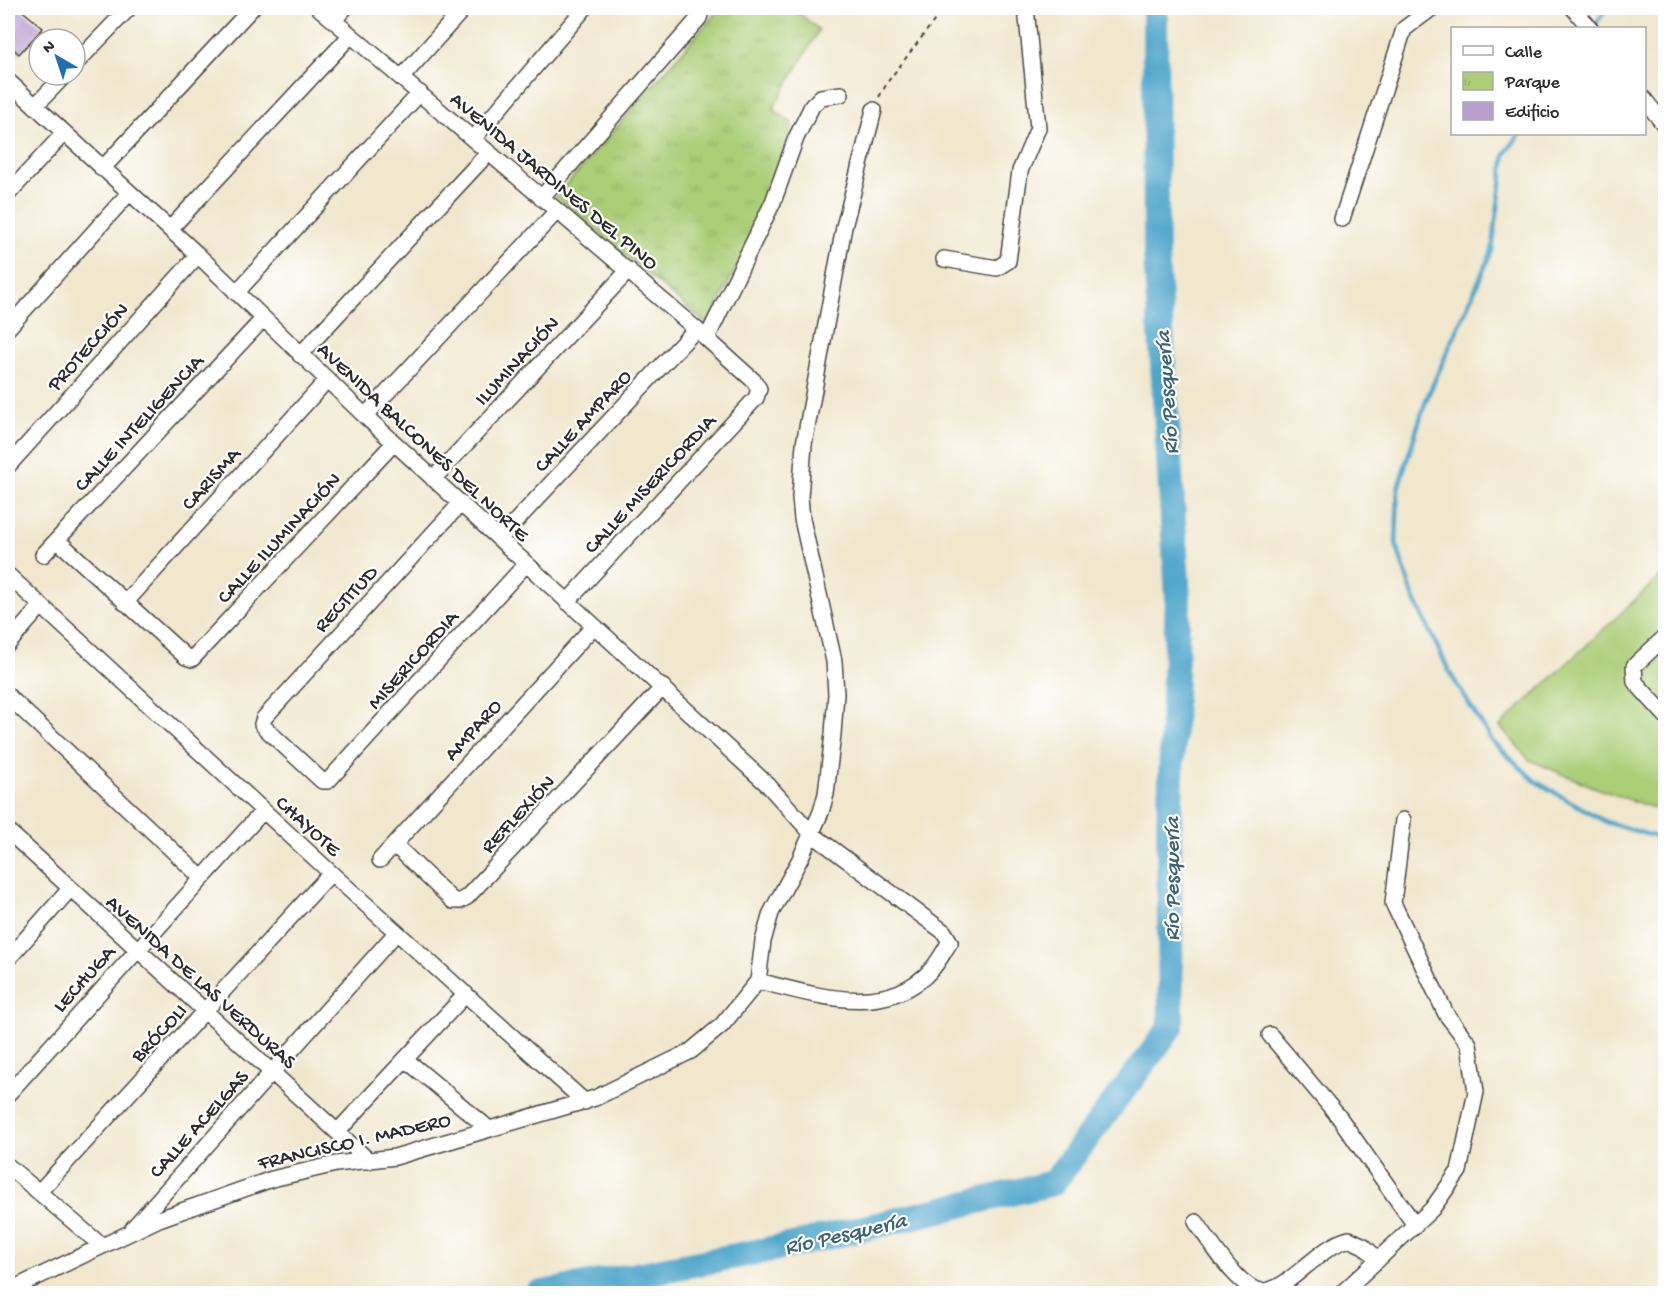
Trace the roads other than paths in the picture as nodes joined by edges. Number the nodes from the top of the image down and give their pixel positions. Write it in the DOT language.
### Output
graph roads {
  1 [pos="129,8"];
  2 [pos="252,8"];
  3 [pos="319,8"];
  4 [pos="345,8"];
  5 [pos="464,8"];
  6 [pos="585,8"];
  7 [pos="702,8"];
  8 [pos="1026,8"];
  9 [pos="1432,8"];
  10 [pos="1573,8"];
  11 [pos="334,20"];
  12 [pos="1588,26"];
  13 [pos="351,35"];
  14 [pos="87,52"];
  15 [pos="402,77"];
  16 [pos="8,81"];
  17 [pos="53,87"];
  18 [pos="420,93"];
  19 [pos="842,94"];
  20 [pos="1646,102"];
  21 [pos="35,106"];
  22 [pos="874,110"];
  23 [pos="1665,127"];
  24 [pos="64,133"];
  25 [pos="474,138"];
  26 [pos="489,152"];
  27 [pos="102,169"];
  28 [pos="129,193"];
  29 [pos="8,194"];
  30 [pos="541,198"];
  31 [pos="557,211"];
  32 [pos="1342,219"];
  33 [pos="170,229"];
  34 [pos="198,255"];
  35 [pos="944,259"];
  36 [pos="629,270"];
  37 [pos="236,293"];
  38 [pos="263,318"];
  39 [pos="8,328"];
  40 [pos="702,333"];
  41 [pos="300,355"];
  42 [pos="327,381"];
  43 [pos="759,389"];
  44 [pos="365,416"];
  45 [pos="394,443"];
  46 [pos="8,466"];
  47 [pos="434,479"];
  48 [pos="461,503"];
  49 [pos="57,540"];
  50 [pos="499,540"];
  51 [pos="43,555"];
  52 [pos="526,564"];
  53 [pos="8,575"];
  54 [pos="567,602"];
  55 [pos="125,603"];
  56 [pos="41,606"];
  57 [pos="593,627"];
  58 [pos="1665,636"];
  59 [pos="8,644"];
  60 [pos="663,687"];
  61 [pos="8,696"];
  62 [pos="1665,716"];
  63 [pos="328,781"];
  64 [pos="263,811"];
  65 [pos="1403,820"];
  66 [pos="8,831"];
  67 [pos="812,834"];
  68 [pos="394,844"];
  69 [pos="380,860"];
  70 [pos="331,873"];
  71 [pos="202,878"];
  72 [pos="70,889"];
  73 [pos="396,933"];
  74 [pos="138,950"];
  75 [pos="8,958"];
  76 [pos="758,981"];
  77 [pos="466,994"];
  78 [pos="206,1011"];
  79 [pos="1270,1035"];
  80 [pos="405,1059"];
  81 [pos="272,1072"];
  82 [pos="8,1094"];
  83 [pos="585,1102"];
  84 [pos="489,1129"];
  85 [pos="338,1131"];
  86 [pos="369,1161"];
  87 [pos="8,1166"];
  88 [pos="39,1192"];
  89 [pos="1196,1222"];
  90 [pos="1415,1225"];
  91 [pos="127,1235"];
  92 [pos="102,1246"];
  93 [pos="1378,1260"];
  94 [pos="9,1288"];
  95 [pos="1341,1293"];
  1 -- 14 [label="street"];
  2 -- 27 [label="street"];
  3 -- 11 [label="street, AVENIDA JARDINES DEL PINO"];
  4 -- 11 [label="street"];
  5 -- 15 [label="street"];
  6 -- 25 [label="street"];
  7 -- 30 [label="street"];
  8 -- 35 [label="street"];
  9 -- 32 [label="street"];
  10 -- 12 [label="street"];
  11 -- 13 [label="street, AVENIDA JARDINES DEL PINO"];
  13 -- 15 [label="street, AVENIDA JARDINES DEL PINO"];
  13 -- 33 [label="street"];
  15 -- 18 [label="street, AVENIDA JARDINES DEL PINO"];
  16 -- 21 [label="street, AVENIDA BALCONES DEL NORTE"];
  17 -- 21 [label="street"];
  18 -- 25 [label="street, AVENIDA JARDINES DEL PINO"];
  18 -- 37 [label="street"];
  19 -- 40 [label="street, CALLE AMPARO"];
  20 -- 23 [label="street"];
  21 -- 24 [label="street, AVENIDA BALCONES DEL NORTE"];
  22 -- 67 [label="street"];
  24 -- 27 [label="street, AVENIDA BALCONES DEL NORTE"];
  24 -- 29 [label="street"];
  25 -- 26 [label="street, AVENIDA JARDINES DEL PINO"];
  26 -- 30 [label="street, AVENIDA JARDINES DEL PINO"];
  26 -- 41 [label="street"];
  27 -- 28 [label="street, AVENIDA BALCONES DEL NORTE"];
  28 -- 33 [label="street, AVENIDA BALCONES DEL NORTE"];
  28 -- 39 [label="street"];
  30 -- 31 [label="street, AVENIDA JARDINES DEL PINO"];
  31 -- 36 [label="street, AVENIDA JARDINES DEL PINO"];
  31 -- 44 [label="street"];
  33 -- 34 [label="street, AVENIDA BALCONES DEL NORTE"];
  34 -- 37 [label="street, AVENIDA BALCONES DEL NORTE"];
  34 -- 46 [label="street, PROTECCIÓN"];
  36 -- 40 [label="street, AVENIDA JARDINES DEL PINO"];
  36 -- 47 [label="street, ILUMINACIÓN"];
  37 -- 38 [label="street, AVENIDA BALCONES DEL NORTE"];
  38 -- 41 [label="street, AVENIDA BALCONES DEL NORTE"];
  38 -- 49 [label="street, CALLE INTELIGENCIA"];
  40 -- 43 [label="street, AVENIDA JARDINES DEL PINO"];
  40 -- 50 [label="street, CALLE AMPARO"];
  41 -- 42 [label="street, AVENIDA BALCONES DEL NORTE"];
  42 -- 44 [label="street, AVENIDA BALCONES DEL NORTE"];
  42 -- 55 [label="street, CARISMA"];
  43 -- 54 [label="street, CALLE MISERICORDIA"];
  44 -- 45 [label="street, AVENIDA BALCONES DEL NORTE"];
  45 -- 47 [label="street, AVENIDA BALCONES DEL NORTE"];
  45 -- 55 [label="street, CALLE ILUMINACIÓN"];
  47 -- 48 [label="street, AVENIDA BALCONES DEL NORTE"];
  48 -- 50 [label="street, AVENIDA BALCONES DEL NORTE"];
  48 -- 63 [label="street, RECTITUD"];
  49 -- 51 [label="street, CALLE INTELIGENCIA"];
  49 -- 55 [label="street"];
  50 -- 52 [label="street, AVENIDA BALCONES DEL NORTE"];
  52 -- 54 [label="street, AVENIDA BALCONES DEL NORTE"];
  52 -- 63 [label="street, MISERICORDIA"];
  53 -- 56 [label="street, CHAYOTE"];
  54 -- 57 [label="street, AVENIDA BALCONES DEL NORTE"];
  56 -- 59 [label="street"];
  56 -- 64 [label="street, CHAYOTE"];
  57 -- 60 [label="street, AVENIDA BALCONES DEL NORTE"];
  57 -- 68 [label="street, AMPARO"];
  58 -- 62 [label="street"];
  60 -- 67 [label="street, AVENIDA BALCONES DEL NORTE"];
  60 -- 68 [label="street, REFLEXIÓN"];
  61 -- 71 [label="street"];
  64 -- 70 [label="street, CHAYOTE"];
  64 -- 71 [label="street, LECHUGA"];
  65 -- 90 [label="street"];
  66 -- 72 [label="street, AVENIDA DE LAS VERDURAS"];
  67 -- 76 [label="street"];
  67 -- 76 [label="street, AVENIDA BALCONES DEL NORTE"];
  68 -- 69 [label="street, AMPARO"];
  70 -- 73 [label="street, CHAYOTE"];
  70 -- 78 [label="street, BRÓCOLI"];
  71 -- 74 [label="street, LECHUGA"];
  72 -- 74 [label="street, AVENIDA DE LAS VERDURAS"];
  72 -- 75 [label="street"];
  73 -- 77 [label="street, CHAYOTE"];
  73 -- 81 [label="street, CALLE ACELGAS"];
  74 -- 78 [label="street, AVENIDA DE LAS VERDURAS"];
  74 -- 82 [label="street, LECHUGA"];
  76 -- 83 [label="street, FRANCISCO I. MADERO"];
  77 -- 80 [label="street"];
  77 -- 83 [label="street, CHAYOTE"];
  78 -- 81 [label="street, AVENIDA DE LAS VERDURAS"];
  78 -- 88 [label="street, BRÓCOLI"];
  79 -- 90 [label="street"];
  80 -- 84 [label="street"];
  80 -- 85 [label="street"];
  81 -- 85 [label="street, AVENIDA DE LAS VERDURAS"];
  81 -- 91 [label="street, CALLE ACELGAS"];
  83 -- 84 [label="street, FRANCISCO I. MADERO"];
  84 -- 86 [label="street, FRANCISCO I. MADERO"];
  85 -- 86 [label="street, AVENIDA DE LAS VERDURAS"];
  86 -- 91 [label="street, FRANCISCO I. MADERO"];
  87 -- 88 [label="street"];
  88 -- 92 [label="street"];
  89 -- 93 [label="street"];
  90 -- 93 [label="street"];
  91 -- 92 [label="street, FRANCISCO I. MADERO"];
  92 -- 94 [label="street, FRANCISCO I. MADERO"];
  93 -- 95 [label="street"];
}
